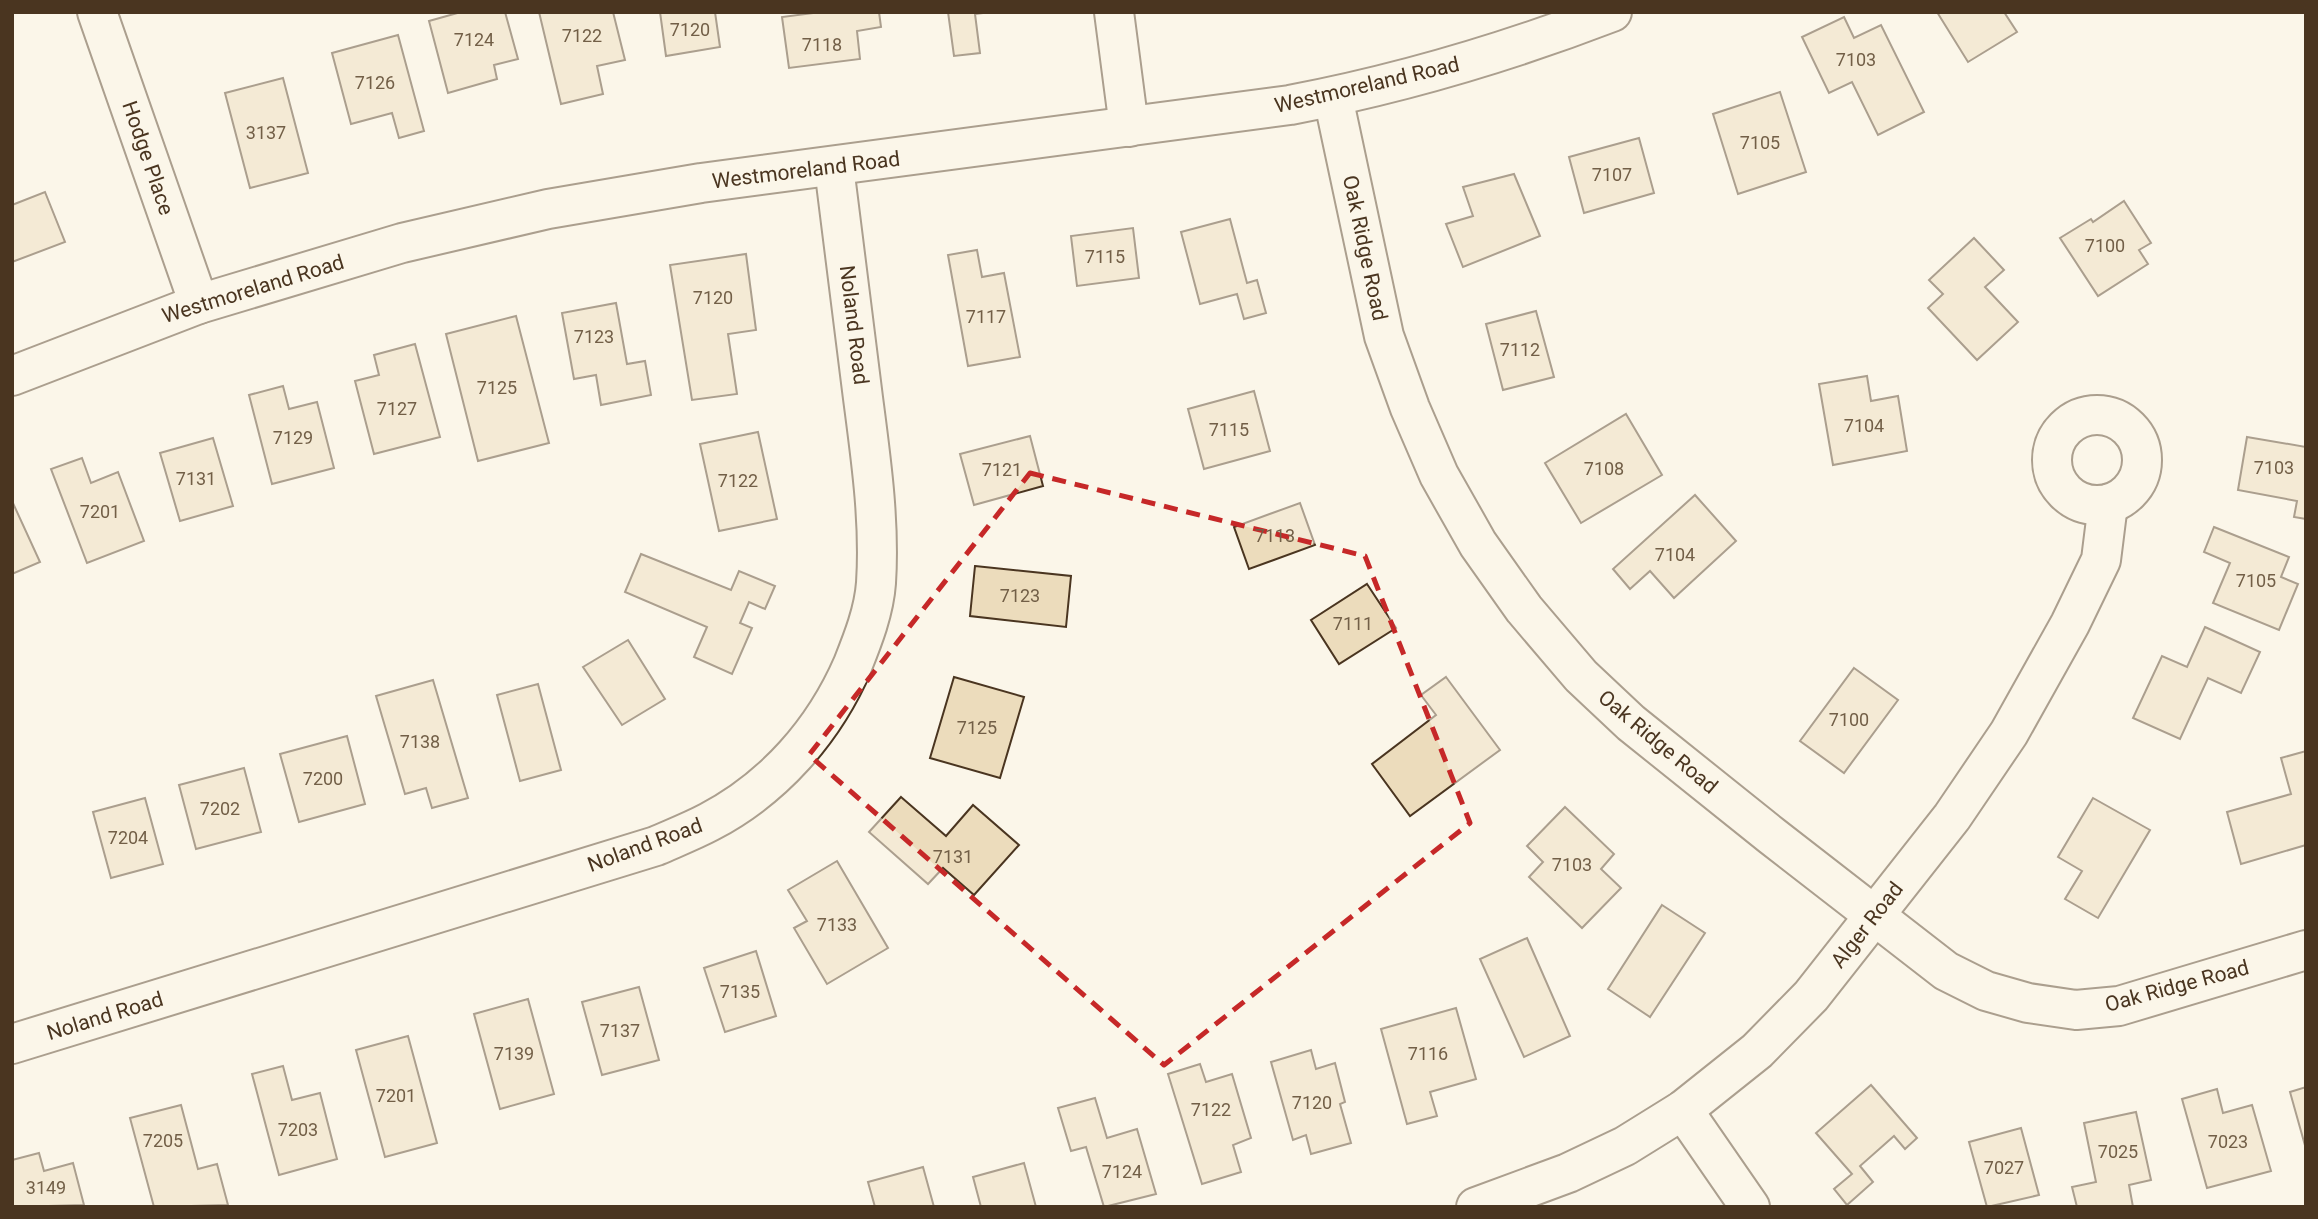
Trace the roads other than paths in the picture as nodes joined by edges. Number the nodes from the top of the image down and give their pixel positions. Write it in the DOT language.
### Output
graph roads {
  1 [pos="97,12"];
  2 [pos="1114,12"];
  3 [pos="1612,12"];
  4 [pos="1333,97"];
  5 [pos="1129,127"];
  6 [pos="834,167"];
  7 [pos="199,304"];
  8 [pos="12,376"];
  9 [pos="2108,504"];
  10 [pos="1875,914"];
  11 [pos="2306,950"];
  12 [pos="12,1044"];
  13 [pos="1683,1110"];
  14 [pos="1475,1207"];
  15 [pos="1750,1207"];
  1 -- 7 [label="street, Hodge Place"];
  2 -- 5 [label="street"];
  3 -- 4 [label="street, Westmoreland Road"];
  4 -- 5 [label="street, Westmoreland Road"];
  4 -- 10 [label="street, Oak Ridge Road"];
  5 -- 6 [label="street, Westmoreland Road"];
  6 -- 7 [label="street, Westmoreland Road"];
  6 -- 12 [label="street, Noland Road"];
  7 -- 8 [label="street, Westmoreland Road"];
  9 -- 10 [label="street, Alger Road"];
  10 -- 11 [label="street, Oak Ridge Road"];
  10 -- 13 [label="street, Alger Road"];
  13 -- 14 [label="street, Alger Road"];
  13 -- 15 [label="street"];
}
